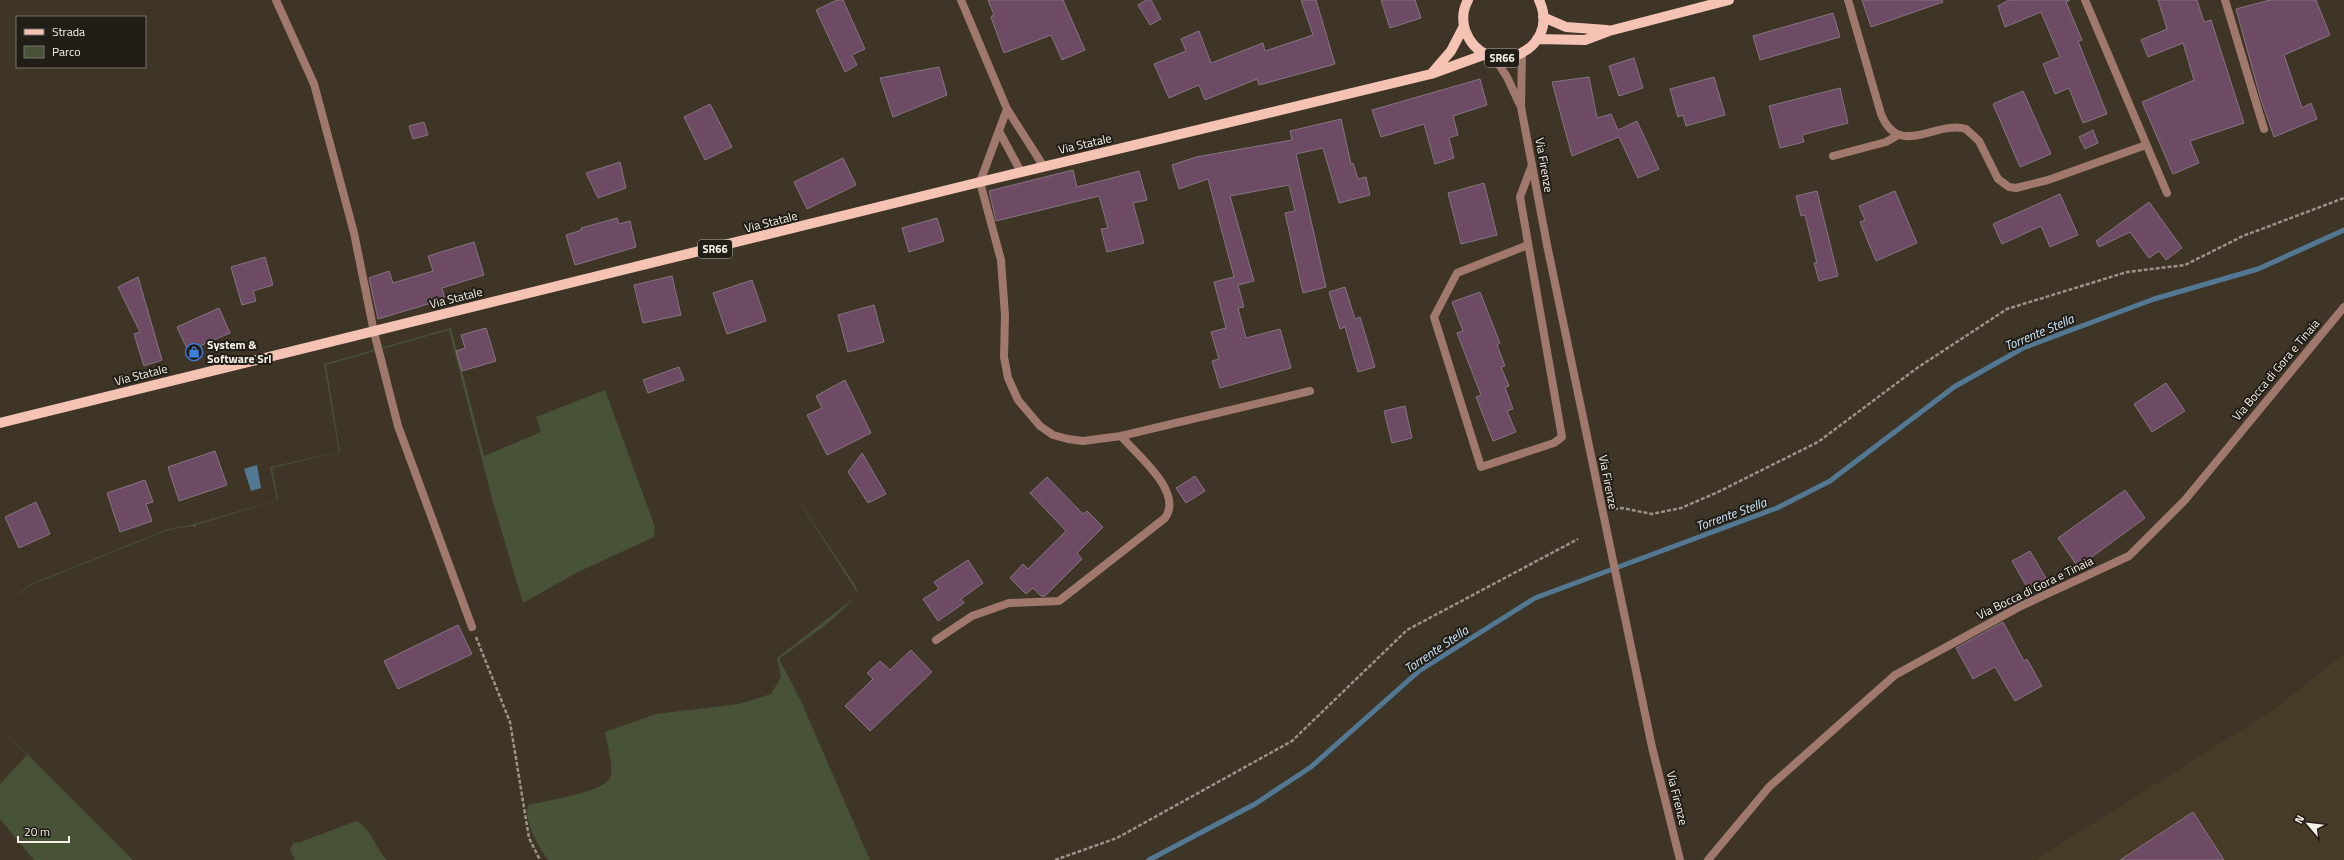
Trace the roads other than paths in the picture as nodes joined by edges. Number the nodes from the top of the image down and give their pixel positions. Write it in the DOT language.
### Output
graph roads {
  1 [pos="276,0"];
  2 [pos="961,0"];
  3 [pos="1468,0"];
  4 [pos="1539,0"];
  5 [pos="1729,0"];
  6 [pos="1848,0"];
  7 [pos="2085,0"];
  8 [pos="2225,0"];
  9 [pos="1543,17"];
  10 [pos="1464,26"];
  11 [pos="1609,30"];
  12 [pos="1537,40"];
  13 [pos="1522,54"];
  14 [pos="1490,56"];
  15 [pos="1431,74"];
  16 [pos="1521,107"];
  17 [pos="1007,108"];
  18 [pos="2264,129"];
  19 [pos="999,132"];
  20 [pos="1898,135"];
  21 [pos="2146,145"];
  22 [pos="1833,156"];
  23 [pos="1532,165"];
  24 [pos="1044,167"];
  25 [pos="1021,172"];
  26 [pos="980,182"];
  27 [pos="2167,193"];
  28 [pos="1528,245"];
  29 [pos="2344,307"];
  30 [pos="374,332"];
  31 [pos="1310,391"];
  32 [pos="0,423"];
  33 [pos="1121,436"];
  34 [pos="472,627"];
  35 [pos="936,640"];
  36 [pos="1680,860"];
  37 [pos="1708,860"];
  1 -- 30 [label="street"];
  2 -- 17 [label="street"];
  3 -- 10 [label="main road"];
  4 -- 9 [label="main road"];
  5 -- 11 [label="main road"];
  6 -- 20 [label="street"];
  7 -- 21 [label="street"];
  8 -- 18 [label="street"];
  9 -- 11 [label="main road"];
  9 -- 12 [label="main road"];
  10 -- 14 [label="main road, SR66"];
  10 -- 15 [label="main road"];
  11 -- 12 [label="main road"];
  12 -- 13 [label="main road, SR66"];
  13 -- 14 [label="main road, SR66"];
  13 -- 16 [label="street"];
  14 -- 15 [label="main road, Via Statale / SR66"];
  14 -- 16 [label="street"];
  15 -- 24 [label="main road, Via Statale / SR66"];
  16 -- 23 [label="street, Via Firenze"];
  17 -- 19 [label="street"];
  17 -- 24 [label="street"];
  19 -- 25 [label="street"];
  19 -- 26 [label="street"];
  20 -- 21 [label="street"];
  20 -- 22 [label="street"];
  21 -- 27 [label="street"];
  23 -- 28 [label="street"];
  23 -- 36 [label="street, Via Firenze"];
  24 -- 25 [label="main road, Via Statale / SR66"];
  25 -- 26 [label="main road, Via Statale / SR66"];
  26 -- 30 [label="main road, Via Statale / SR66"];
  26 -- 33 [label="street"];
  28 -- 28 [label="street"];
  29 -- 37 [label="street, Via Bocca di Gora e Tinaia"];
  30 -- 32 [label="main road, Via Statale / SR66"];
  30 -- 34 [label="street"];
  31 -- 33 [label="street"];
  33 -- 35 [label="street"];
}
